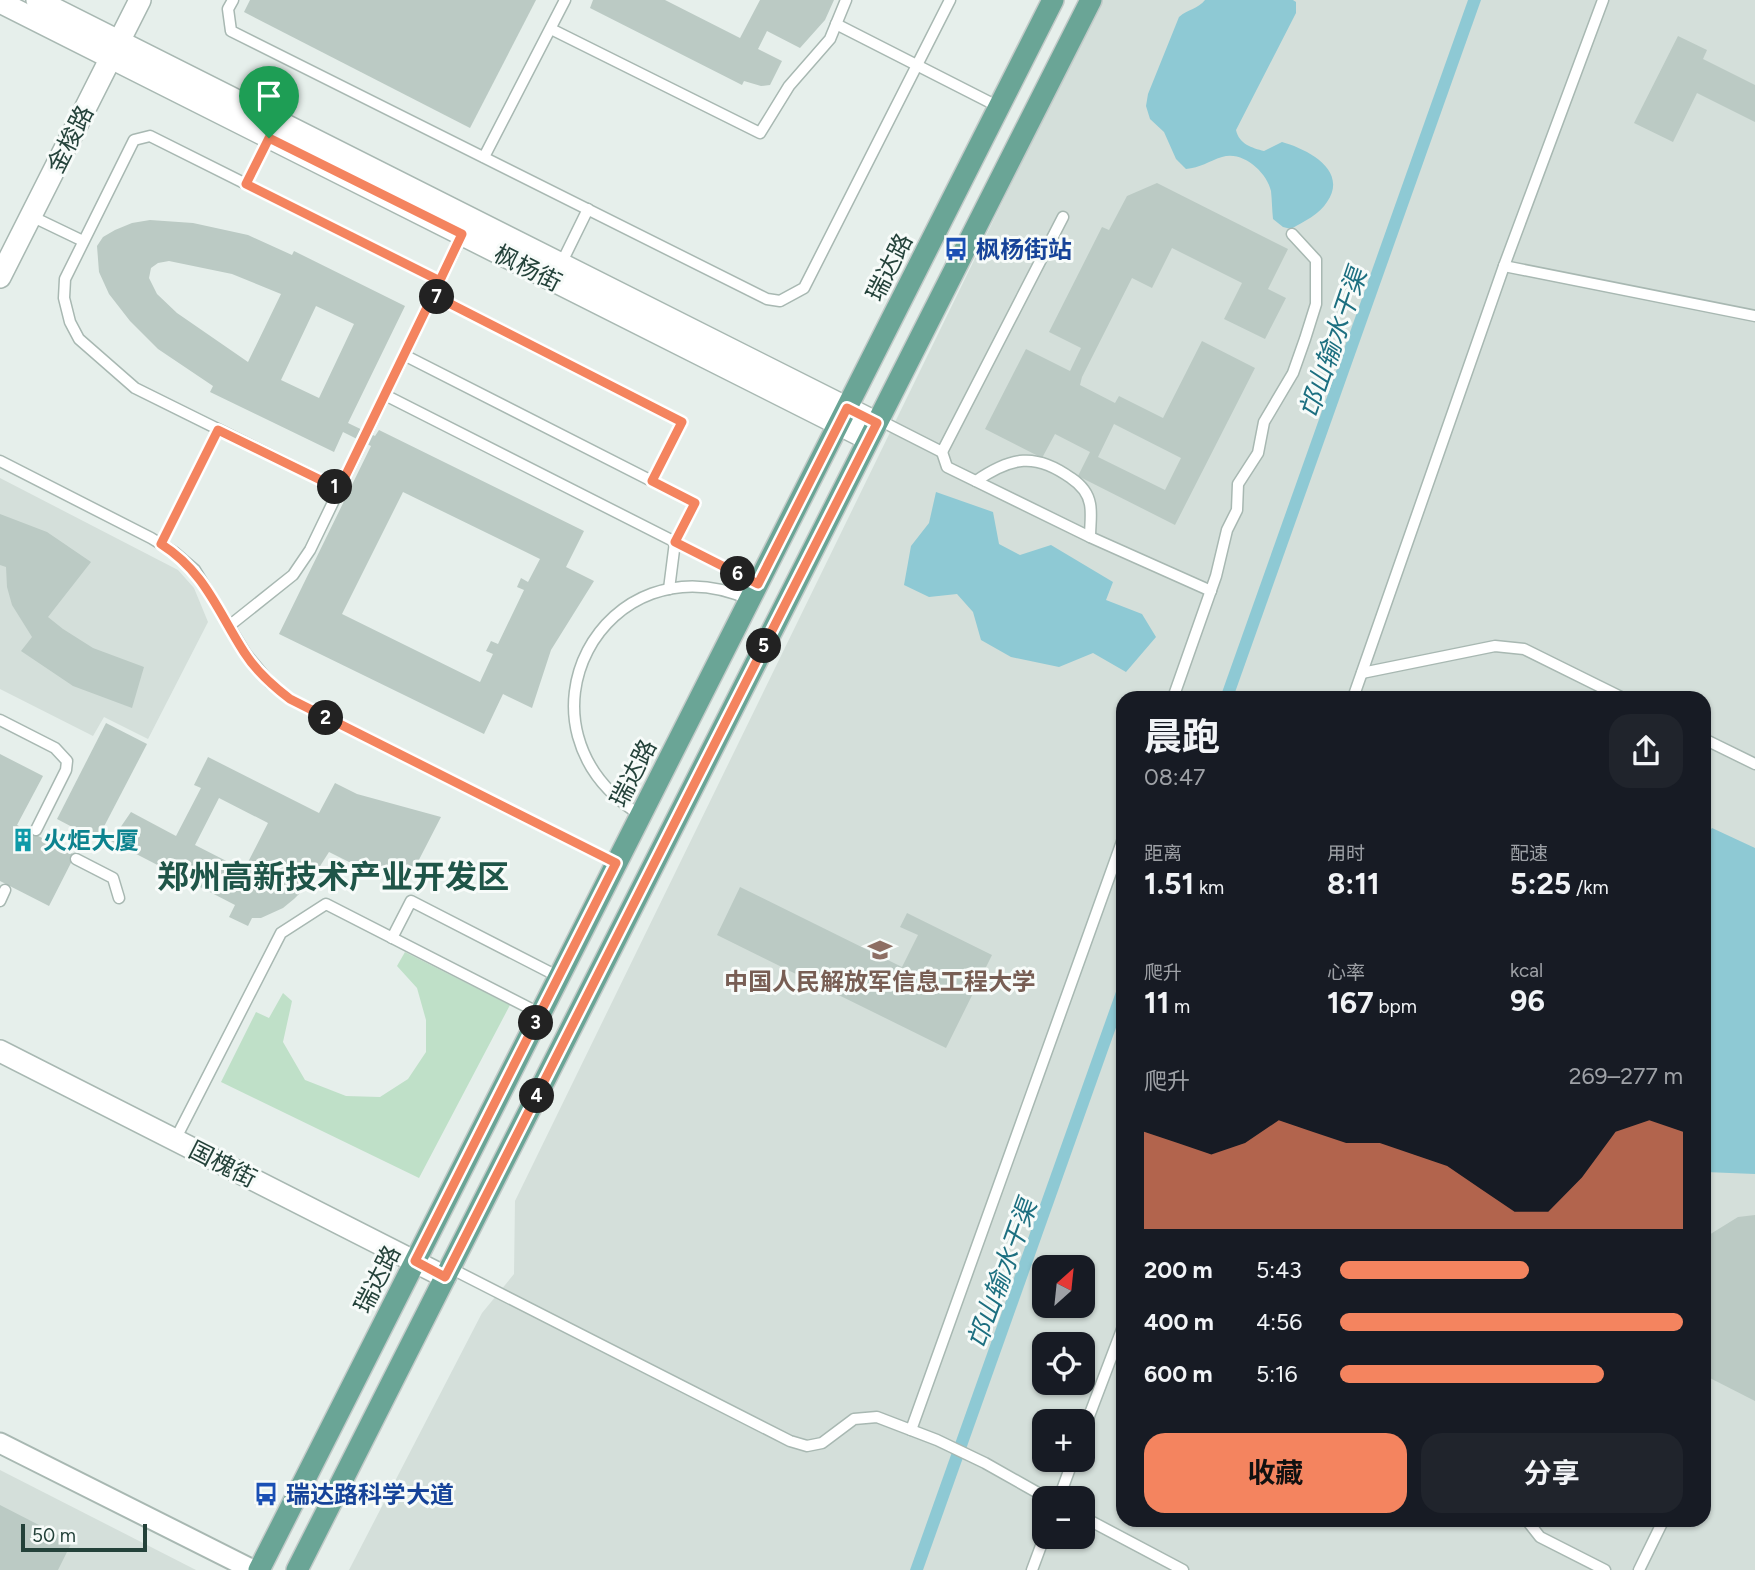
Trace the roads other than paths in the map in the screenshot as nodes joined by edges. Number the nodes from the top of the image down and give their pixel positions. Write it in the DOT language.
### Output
graph roads {
  1 [pos="37,0"];
  2 [pos="140,0"];
  3 [pos="233,0"];
  4 [pos="565,0"];
  5 [pos="846,0"];
  6 [pos="950,0"];
  7 [pos="1054,0"];
  8 [pos="1091,0"];
  9 [pos="1603,0"];
  10 [pos="0,2"];
  11 [pos="836,24"];
  12 [pos="551,29"];
  13 [pos="115,50"];
  14 [pos="917,65"];
  15 [pos="999,107"];
  16 [pos="269,138"];
  17 [pos="484,157"];
  18 [pos="246,184"];
  19 [pos="588,209"];
  20 [pos="31,216"];
  21 [pos="1063,216"];
  22 [pos="462,234"];
  23 [pos="1292,234"];
  24 [pos="83,242"];
  25 [pos="561,264"];
  26 [pos="1504,266"];
  27 [pos="0,277"];
  28 [pos="440,281"];
  29 [pos="433,295"];
  30 [pos="1755,316"];
  31 [pos="404,355"];
  32 [pos="385,395"];
  33 [pos="843,416"];
  34 [pos="875,427"];
  35 [pos="218,430"];
  36 [pos="942,452"];
  37 [pos="0,461"];
  38 [pos="652,481"];
  39 [pos="976,481"];
  40 [pos="339,489"];
  41 [pos="1090,537"];
  42 [pos="675,542"];
  43 [pos="161,544"];
  44 [pos="669,589"];
  45 [pos="1211,591"];
  46 [pos="753,595"];
  47 [pos="229,626"];
  48 [pos="1362,673"];
  49 [pos="1175,691"];
  50 [pos="1356,691"];
  51 [pos="1609,691"];
  52 [pos="0,720"];
  53 [pos="1711,742"];
  54 [pos="1755,764"];
  55 [pos="642,816"];
  56 [pos="36,830"];
  57 [pos="1116,857"];
  58 [pos="76,859"];
  59 [pos="616,863"];
  60 [pos="5,890"];
  61 [pos="119,898"];
  62 [pos="0,901"];
  63 [pos="392,938"];
  64 [pos="559,977"];
  65 [pos="541,1014"];
  66 [pos="0,1051"];
  67 [pos="175,1140"];
  68 [pos="415,1261"];
  69 [pos="447,1272"];
  70 [pos="1116,1352"];
  71 [pos="1092,1409"];
  72 [pos="911,1430"];
  73 [pos="0,1443"];
  74 [pos="1032,1490"];
  75 [pos="1095,1523"];
  76 [pos="1532,1527"];
  77 [pos="1659,1527"];
  78 [pos="1040,1549"];
  79 [pos="253,1570"];
  80 [pos="259,1570"];
  81 [pos="297,1570"];
  82 [pos="1032,1570"];
  83 [pos="1183,1570"];
  84 [pos="1605,1570"];
  85 [pos="1639,1570"];
  1 -- 13 [label="street, 枫杨街"];
  2 -- 13 [label="street, 金梭路"];
  3 -- 17 [label="lane"];
  4 -- 12 [label="lane"];
  5 -- 11 [label="lane"];
  6 -- 14 [label="lane"];
  7 -- 15 [label="main road, 瑞达路"];
  8 -- 34 [label="main road"];
  9 -- 26 [label="lane"];
  10 -- 13 [label="street, 枫杨街"];
  11 -- 12 [label="lane"];
  11 -- 14 [label="lane"];
  12 -- 17 [label="lane"];
  13 -- 16 [label="street, 枫杨街"];
  13 -- 20 [label="street, 金梭路"];
  13 -- 25 [label="street, 枫杨街"];
  14 -- 15 [label="lane"];
  14 -- 19 [label="lane"];
  15 -- 33 [label="main road, 瑞达路"];
  16 -- 18 [label="lane"];
  16 -- 22 [label="street, 枫杨街"];
  17 -- 19 [label="lane"];
  18 -- 24 [label="lane"];
  18 -- 28 [label="lane"];
  19 -- 25 [label="lane"];
  20 -- 24 [label="lane"];
  20 -- 27 [label="street, 金梭路"];
  21 -- 36 [label="lane"];
  22 -- 28 [label="lane"];
  22 -- 33 [label="street, 枫杨街"];
  23 -- 45 [label="lane"];
  24 -- 35 [label="lane"];
  25 -- 33 [label="street, 枫杨街"];
  26 -- 30 [label="lane"];
  26 -- 48 [label="lane"];
  28 -- 29 [label="lane"];
  29 -- 31 [label="lane"];
  29 -- 38 [label="lane"];
  31 -- 32 [label="lane"];
  31 -- 38 [label="lane"];
  32 -- 40 [label="lane"];
  32 -- 42 [label="lane"];
  33 -- 34 [label="street, 枫杨街"];
  33 -- 46 [label="main road, 瑞达路"];
  34 -- 36 [label="lane"];
  34 -- 69 [label="main road"];
  35 -- 40 [label="lane"];
  35 -- 43 [label="lane"];
  36 -- 39 [label="lane"];
  37 -- 43 [label="lane"];
  38 -- 42 [label="lane"];
  39 -- 41 [label="lane"];
  39 -- 41 [label="lane"];
  40 -- 47 [label="lane"];
  41 -- 45 [label="lane"];
  42 -- 44 [label="lane"];
  42 -- 46 [label="lane"];
  43 -- 47 [label="lane"];
  44 -- 46 [label="lane"];
  44 -- 55 [label="lane"];
  45 -- 49 [label="lane"];
  46 -- 55 [label="main road, 瑞达路"];
  47 -- 59 [label="lane"];
  48 -- 50 [label="lane"];
  48 -- 51 [label="lane"];
  52 -- 56 [label="lane"];
  53 -- 54 [label="lane"];
  55 -- 59 [label="main road, 瑞达路"];
  57 -- 72 [label="lane"];
  58 -- 61 [label="lane"];
  59 -- 64 [label="main road, 瑞达路"];
  60 -- 62 [label="lane"];
  63 -- 64 [label="lane"];
  63 -- 65 [label="lane"];
  63 -- 67 [label="lane"];
  64 -- 65 [label="main road, 瑞达路"];
  65 -- 68 [label="main road, 瑞达路"];
  66 -- 67 [label="street, 国槐街"];
  67 -- 68 [label="street, 国槐街"];
  68 -- 69 [label="street, 国槐街"];
  68 -- 80 [label="main road, 瑞达路"];
  69 -- 72 [label="lane"];
  69 -- 81 [label="main road"];
  70 -- 71 [label="lane"];
  72 -- 74 [label="lane"];
  73 -- 79 [label="street"];
  75 -- 83 [label="lane"];
  76 -- 84 [label="lane"];
  77 -- 85 [label="lane"];
  78 -- 82 [label="lane"];
}
